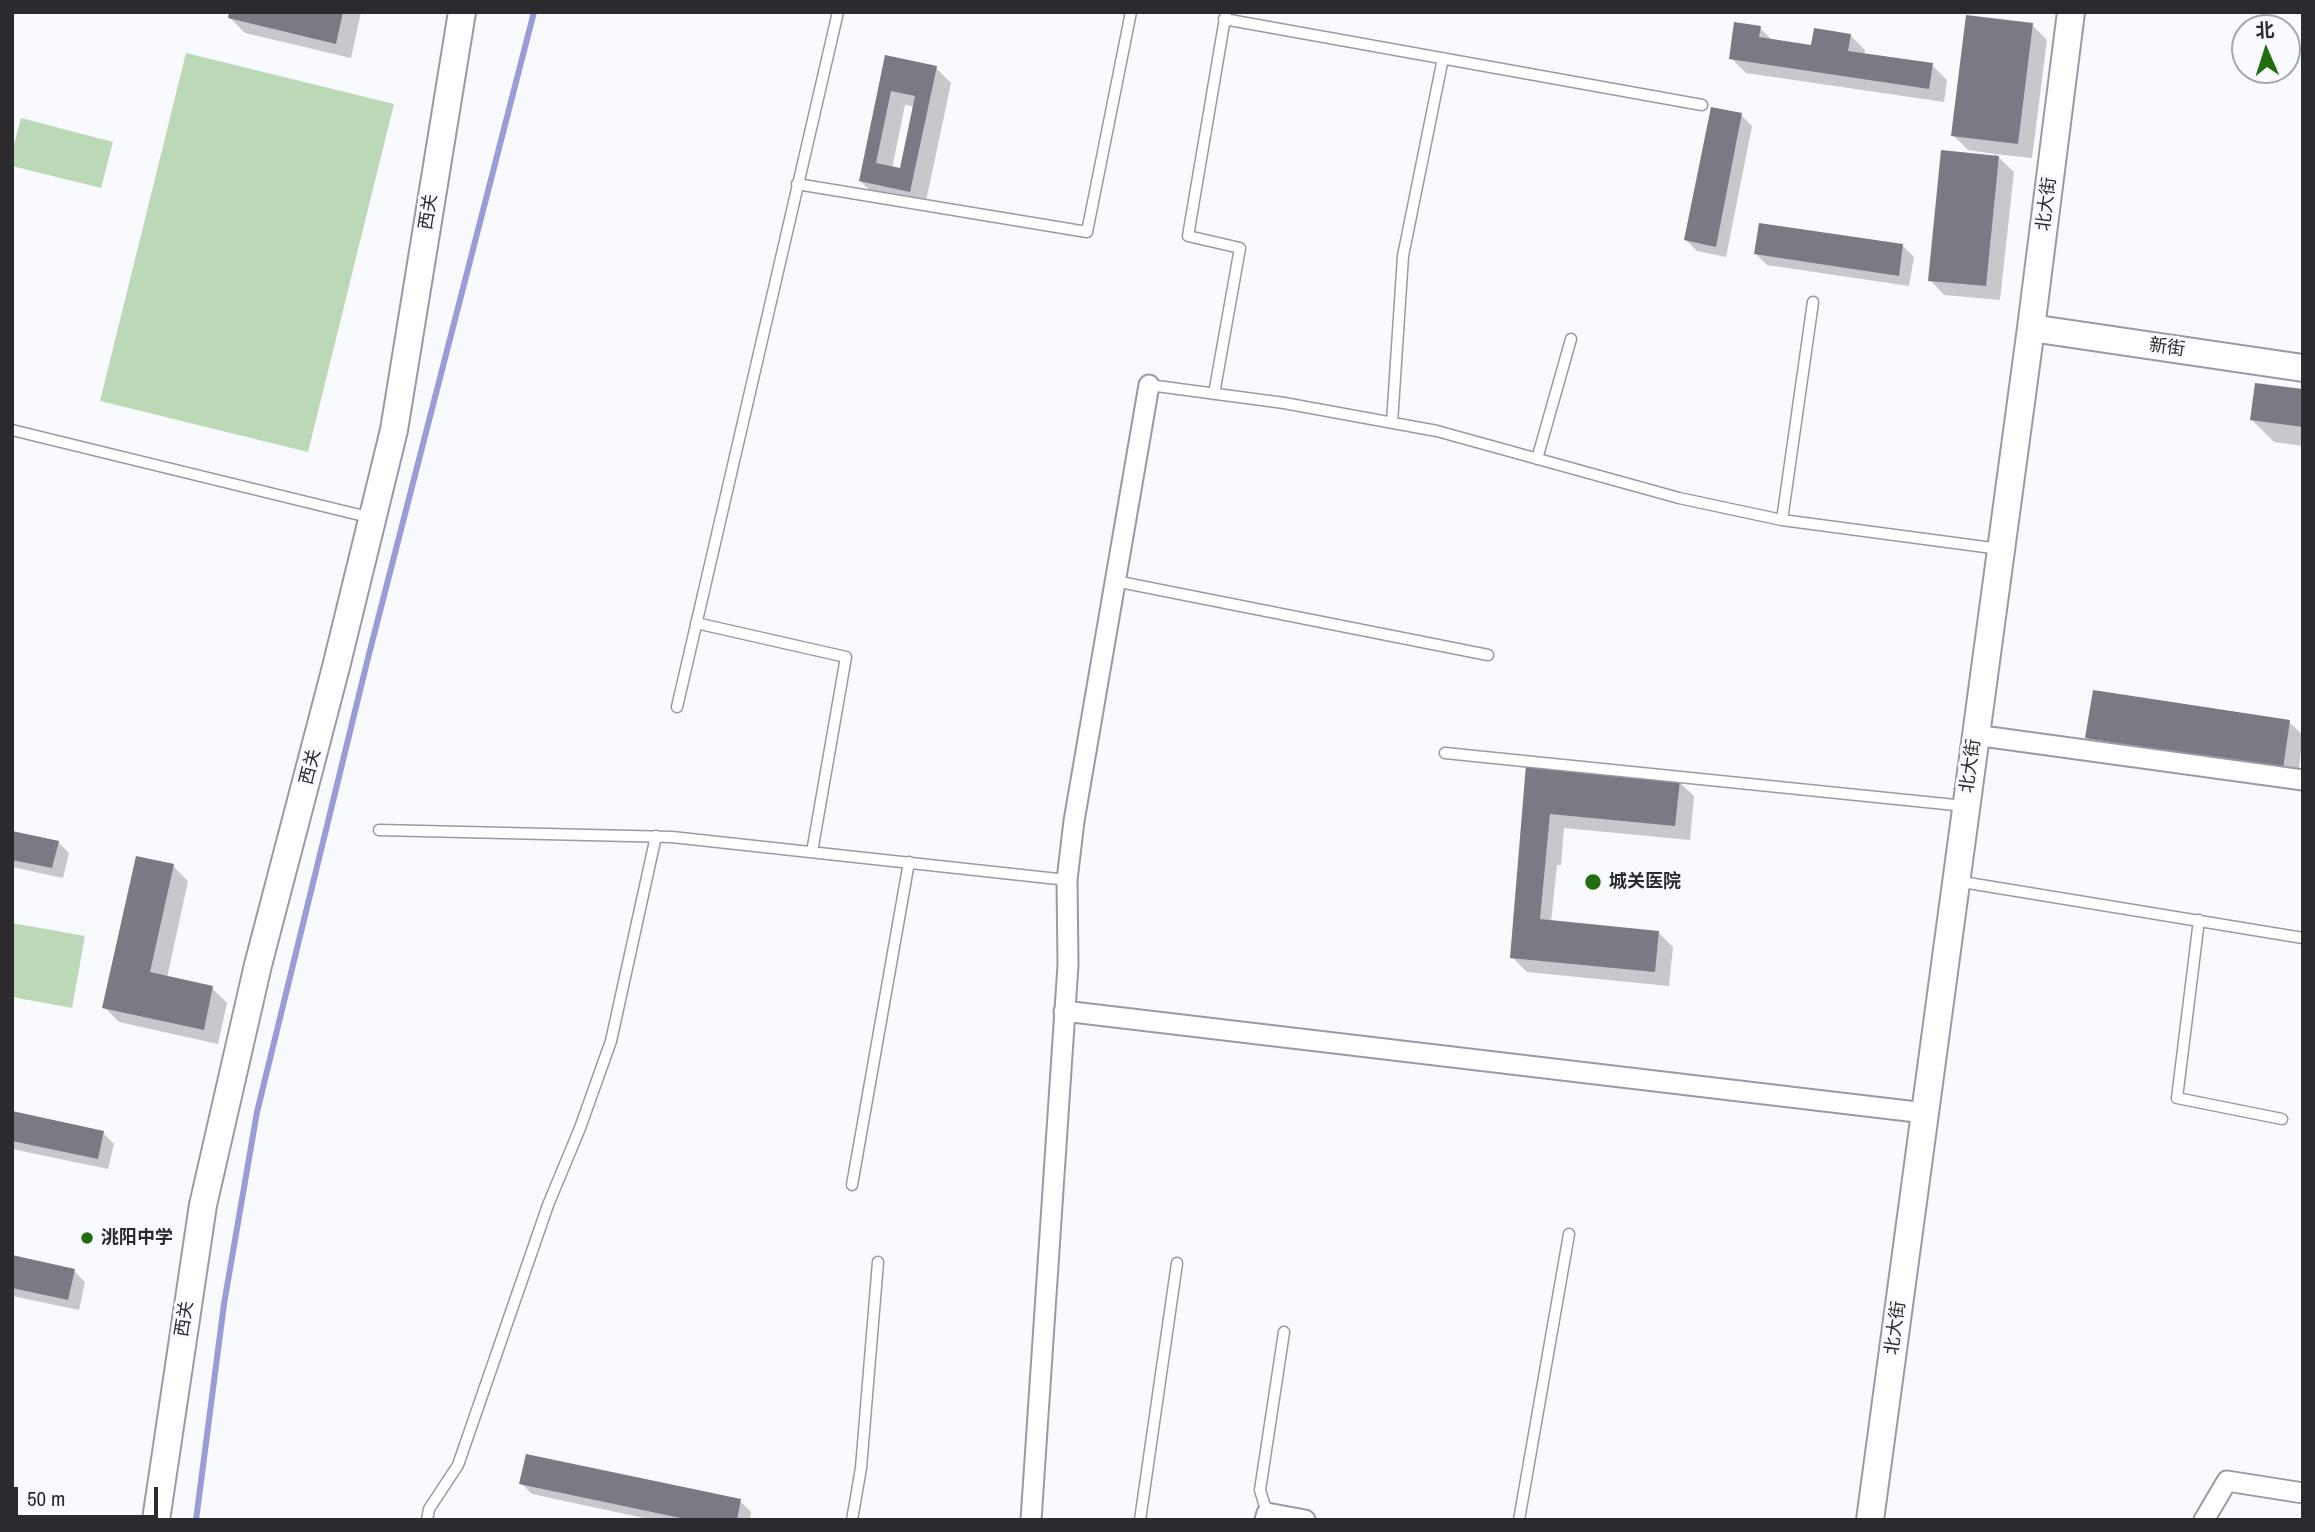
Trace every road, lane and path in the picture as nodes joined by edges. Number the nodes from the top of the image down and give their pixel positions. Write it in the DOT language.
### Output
graph roads {
  1 [pos="462,12"];
  2 [pos="838,12"];
  3 [pos="1131,12"];
  4 [pos="2071,12"];
  5 [pos="1225,16"];
  6 [pos="1443,58"];
  7 [pos="1702,104"];
  8 [pos="797,184"];
  9 [pos="1813,302"];
  10 [pos="2031,328"];
  11 [pos="1572,339"];
  12 [pos="2303,368"];
  13 [pos="1149,385"];
  14 [pos="1214,394"];
  15 [pos="1392,422"];
  16 [pos="12,430"];
  17 [pos="1537,459"];
  18 [pos="372,518"];
  19 [pos="1782,520"];
  20 [pos="2000,549"];
  21 [pos="1115,581"];
  22 [pos="696,623"];
  23 [pos="1488,655"];
  24 [pos="677,707"];
  25 [pos="1975,735"];
  26 [pos="1445,754"];
  27 [pos="2303,780"];
  28 [pos="1966,806"];
  29 [pos="379,830"];
  30 [pos="656,836"];
  31 [pos="812,852"];
  32 [pos="909,862"];
  33 [pos="1067,880"];
  34 [pos="1956,881"];
  35 [pos="2199,920"];
  36 [pos="2303,938"];
  37 [pos="1064,1011"];
  38 [pos="1925,1112"];
  39 [pos="2282,1119"];
  40 [pos="852,1185"];
  41 [pos="1569,1234"];
  42 [pos="877,1262"];
  43 [pos="1177,1263"];
  44 [pos="1284,1332"];
  45 [pos="2303,1493"];
  46 [pos="1266,1517"];
  47 [pos="156,1520"];
  48 [pos="427,1520"];
  49 [pos="852,1520"];
  50 [pos="1031,1520"];
  51 [pos="1140,1520"];
  52 [pos="1305,1520"];
  53 [pos="1519,1520"];
  54 [pos="1870,1520"];
  55 [pos="2204,1520"];
  1 -- 18 [label="street, 西关"];
  2 -- 8 [label="lane"];
  3 -- 8 [label="lane"];
  4 -- 10 [label="street, 北大街"];
  5 -- 6 [label="lane"];
  5 -- 14 [label="lane"];
  6 -- 7 [label="lane"];
  6 -- 15 [label="lane"];
  8 -- 22 [label="lane"];
  9 -- 19 [label="lane"];
  10 -- 12 [label="street, 新街"];
  10 -- 20 [label="street, 北大街"];
  11 -- 17 [label="lane"];
  13 -- 14 [label="lane"];
  13 -- 21 [label="street"];
  14 -- 15 [label="lane"];
  15 -- 17 [label="lane"];
  16 -- 18 [label="lane"];
  17 -- 19 [label="lane"];
  18 -- 47 [label="street, 西关"];
  19 -- 20 [label="lane"];
  20 -- 25 [label="street, 北大街"];
  21 -- 23 [label="lane"];
  21 -- 33 [label="street"];
  22 -- 24 [label="lane"];
  22 -- 31 [label="lane"];
  25 -- 27 [label="street"];
  25 -- 28 [label="street, 北大街"];
  26 -- 28 [label="lane"];
  28 -- 34 [label="street, 北大街"];
  29 -- 30 [label="lane"];
  30 -- 31 [label="lane"];
  30 -- 48 [label="lane"];
  31 -- 32 [label="lane"];
  32 -- 33 [label="lane"];
  32 -- 40 [label="lane"];
  33 -- 37 [label="street"];
  34 -- 35 [label="lane"];
  34 -- 38 [label="street, 北大街"];
  35 -- 36 [label="lane"];
  35 -- 39 [label="lane"];
  37 -- 38 [label="street"];
  37 -- 50 [label="street"];
  38 -- 54 [label="street, 北大街"];
  41 -- 53 [label="lane"];
  42 -- 49 [label="lane"];
  43 -- 51 [label="lane"];
  44 -- 46 [label="lane"];
  45 -- 55 [label="street"];
  46 -- 52 [label="street"];
}
